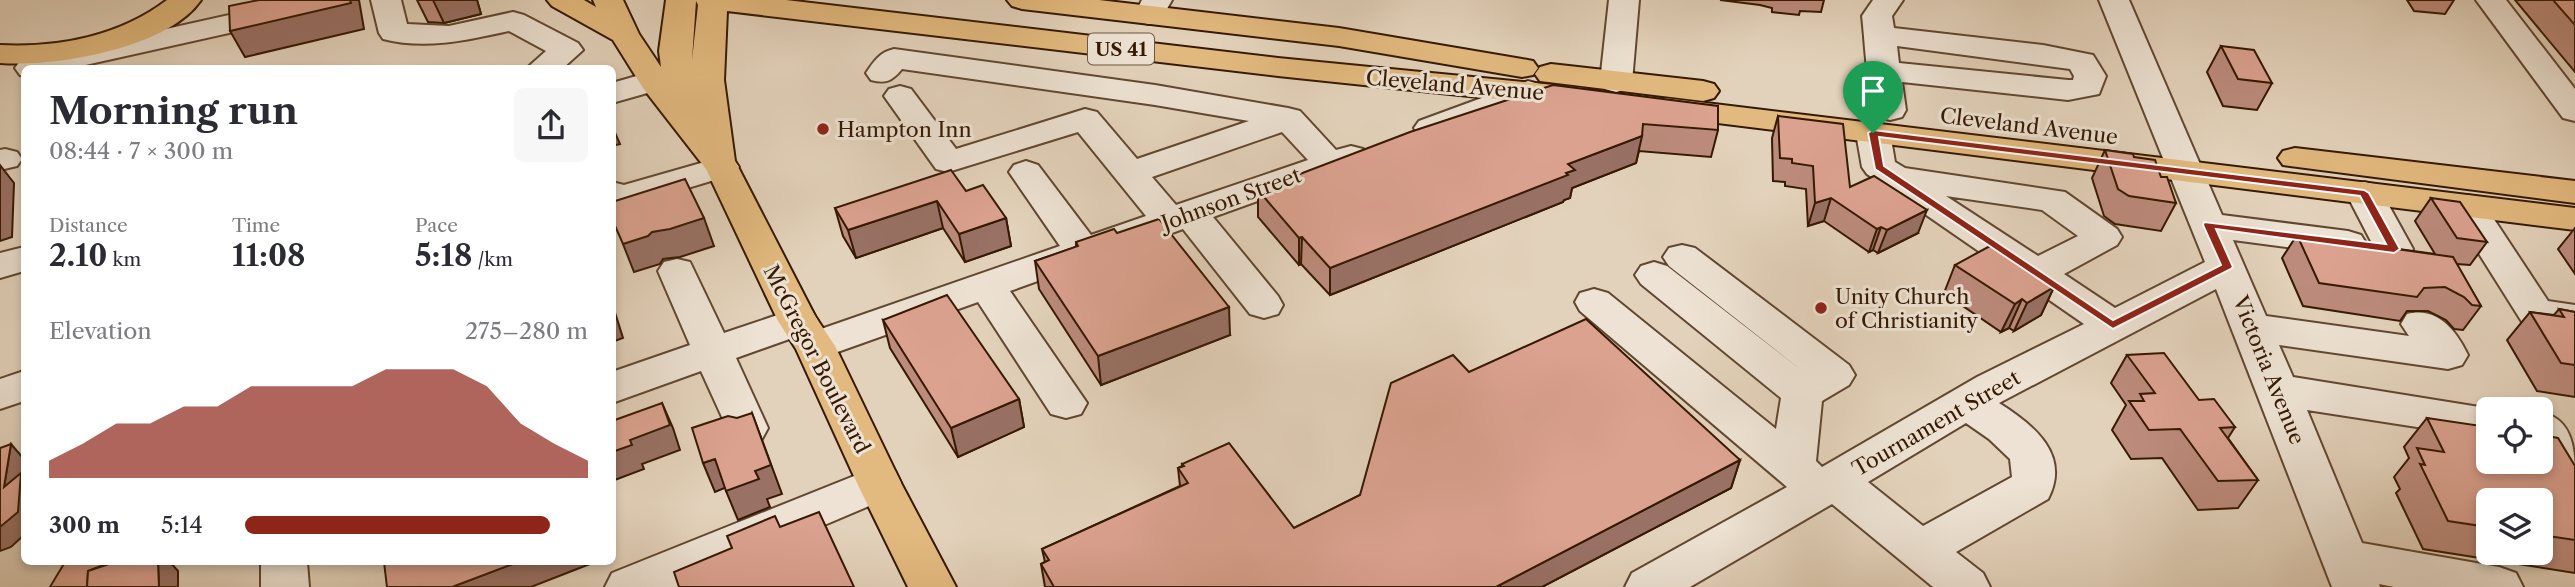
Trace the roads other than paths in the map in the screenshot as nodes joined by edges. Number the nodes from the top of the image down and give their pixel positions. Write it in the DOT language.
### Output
graph roads {
  1 [pos="186,0"];
  2 [pos="337,0"];
  3 [pos="386,0"];
  4 [pos="562,0"];
  5 [pos="608,0"];
  6 [pos="681,0"];
  7 [pos="713,0"];
  8 [pos="899,0"];
  9 [pos="1023,0"];
  10 [pos="1624,0"];
  11 [pos="1888,0"];
  12 [pos="2114,0"];
  13 [pos="2491,0"];
  14 [pos="1066,3"];
  15 [pos="1153,7"];
  16 [pos="624,34"];
  17 [pos="1879,35"];
  18 [pos="0,54"];
  19 [pos="44,65"];
  20 [pos="547,65"];
  21 [pos="21,71"];
  22 [pos="1883,71"];
  23 [pos="0,75"];
  24 [pos="654,81"];
  25 [pos="1616,82"];
  26 [pos="1541,83"];
  27 [pos="616,92"];
  28 [pos="1155,95"];
  29 [pos="2575,111"];
  30 [pos="1289,118"];
  31 [pos="683,119"];
  32 [pos="1085,119"];
  33 [pos="1881,122"];
  34 [pos="2178,157"];
  35 [pos="1330,163"];
  36 [pos="722,167"];
  37 [pos="1026,172"];
  38 [pos="1130,173"];
  39 [pos="1895,178"];
  40 [pos="2575,192"];
  41 [pos="616,193"];
  42 [pos="2364,193"];
  43 [pos="2468,206"];
  44 [pos="1180,217"];
  45 [pos="2575,219"];
  46 [pos="2208,225"];
  47 [pos="1084,252"];
  48 [pos="21,260"];
  49 [pos="0,266"];
  50 [pos="1668,266"];
  51 [pos="2227,267"];
  52 [pos="677,271"];
  53 [pos="2036,273"];
  54 [pos="21,287"];
  55 [pos="987,287"];
  56 [pos="0,292"];
  57 [pos="1594,302"];
  58 [pos="1264,305"];
  59 [pos="2575,318"];
  60 [pos="2113,325"];
  61 [pos="2252,328"];
  62 [pos="2438,331"];
  63 [pos="807,334"];
  64 [pos="714,351"];
  65 [pos="21,387"];
  66 [pos="616,387"];
  67 [pos="2277,390"];
  68 [pos="0,394"];
  69 [pos="1066,403"];
  70 [pos="1968,403"];
  71 [pos="2476,420"];
  72 [pos="747,428"];
  73 [pos="2555,432"];
  74 [pos="2575,469"];
  75 [pos="1816,479"];
  76 [pos="879,483"];
  77 [pos="1921,549"];
  78 [pos="284,565"];
  79 [pos="2350,573"];
  80 [pos="1679,581"];
  81 [pos="2424,581"];
  82 [pos="285,587"];
  83 [pos="629,587"];
  84 [pos="932,587"];
  85 [pos="1966,587"];
  86 [pos="2498,587"];
  1 -- 18 [label="main road"];
  2 -- 19 [label="street"];
  3 -- 20 [label="street"];
  4 -- 16 [label="main road"];
  5 -- 16 [label="main road, McGregor Boulevard"];
  6 -- 31 [label="main road"];
  7 -- 26 [label="main road, Cleveland Avenue / US 41"];
  7 -- 36 [label="main road, McGregor Boulevard"];
  8 -- 26 [label="main road, Cleveland Avenue / US 41"];
  9 -- 14 [label="main road"];
  10 -- 25 [label="street"];
  11 -- 17 [label="street"];
  12 -- 34 [label="street, Victoria Avenue"];
  13 -- 29 [label="street"];
  14 -- 15 [label="main road"];
  15 -- 26 [label="main road"];
  16 -- 24 [label="main road, McGregor Boulevard"];
  17 -- 22 [label="street"];
  17 -- 22 [label="street"];
  21 -- 23 [label="street"];
  22 -- 33 [label="street"];
  24 -- 27 [label="street"];
  24 -- 31 [label="main road, McGregor Boulevard"];
  25 -- 26 [label="main road, Cleveland Avenue / US 41"];
  25 -- 33 [label="main road, Cleveland Avenue / US 41"];
  26 -- 33 [label="main road, Cleveland Avenue / US 41"];
  26 -- 35 [label="street, Johnson Street"];
  28 -- 30 [label="street"];
  28 -- 32 [label="street"];
  28 -- 32 [label="street"];
  30 -- 35 [label="street"];
  30 -- 38 [label="street"];
  31 -- 36 [label="main road, McGregor Boulevard"];
  32 -- 38 [label="street"];
  33 -- 34 [label="main road, Cleveland Avenue / US 41"];
  33 -- 39 [label="street"];
  34 -- 40 [label="main road, Cleveland Avenue / US 41"];
  34 -- 42 [label="main road, Cleveland Avenue / US 41"];
  34 -- 46 [label="street, Victoria Avenue"];
  35 -- 44 [label="street, Johnson Street"];
  36 -- 41 [label="street"];
  36 -- 63 [label="main road, McGregor Boulevard"];
  37 -- 47 [label="street"];
  38 -- 44 [label="street"];
  39 -- 53 [label="street"];
  39 -- 53 [label="street"];
  42 -- 43 [label="main road, Cleveland Avenue / US 41"];
  42 -- 46 [label="street"];
  43 -- 45 [label="main road, Cleveland Avenue / US 41"];
  43 -- 59 [label="street"];
  44 -- 47 [label="street, Johnson Street"];
  44 -- 58 [label="street"];
  46 -- 51 [label="street, Victoria Avenue"];
  47 -- 55 [label="street, Johnson Street"];
  48 -- 49 [label="street"];
  50 -- 75 [label="street"];
  51 -- 60 [label="street, Tournament Street"];
  51 -- 61 [label="street, Victoria Avenue"];
  52 -- 64 [label="street"];
  53 -- 60 [label="street"];
  54 -- 56 [label="street"];
  55 -- 63 [label="street, Johnson Street"];
  55 -- 69 [label="street"];
  57 -- 75 [label="street"];
  60 -- 70 [label="street, Tournament Street"];
  61 -- 62 [label="street"];
  61 -- 67 [label="street, Victoria Avenue"];
  63 -- 64 [label="street, Johnson Street"];
  63 -- 76 [label="main road, McGregor Boulevard"];
  64 -- 66 [label="street, Johnson Street"];
  64 -- 72 [label="street"];
  65 -- 68 [label="street"];
  67 -- 71 [label="street"];
  67 -- 79 [label="street, Victoria Avenue"];
  70 -- 75 [label="street, Tournament Street"];
  70 -- 77 [label="street"];
  73 -- 74 [label="street"];
  75 -- 77 [label="street"];
  75 -- 80 [label="street, Tournament Street"];
  76 -- 83 [label="street"];
  76 -- 84 [label="main road, McGregor Boulevard"];
  77 -- 85 [label="street"];
  78 -- 82 [label="street"];
  79 -- 81 [label="street"];
  81 -- 86 [label="street"];
}
